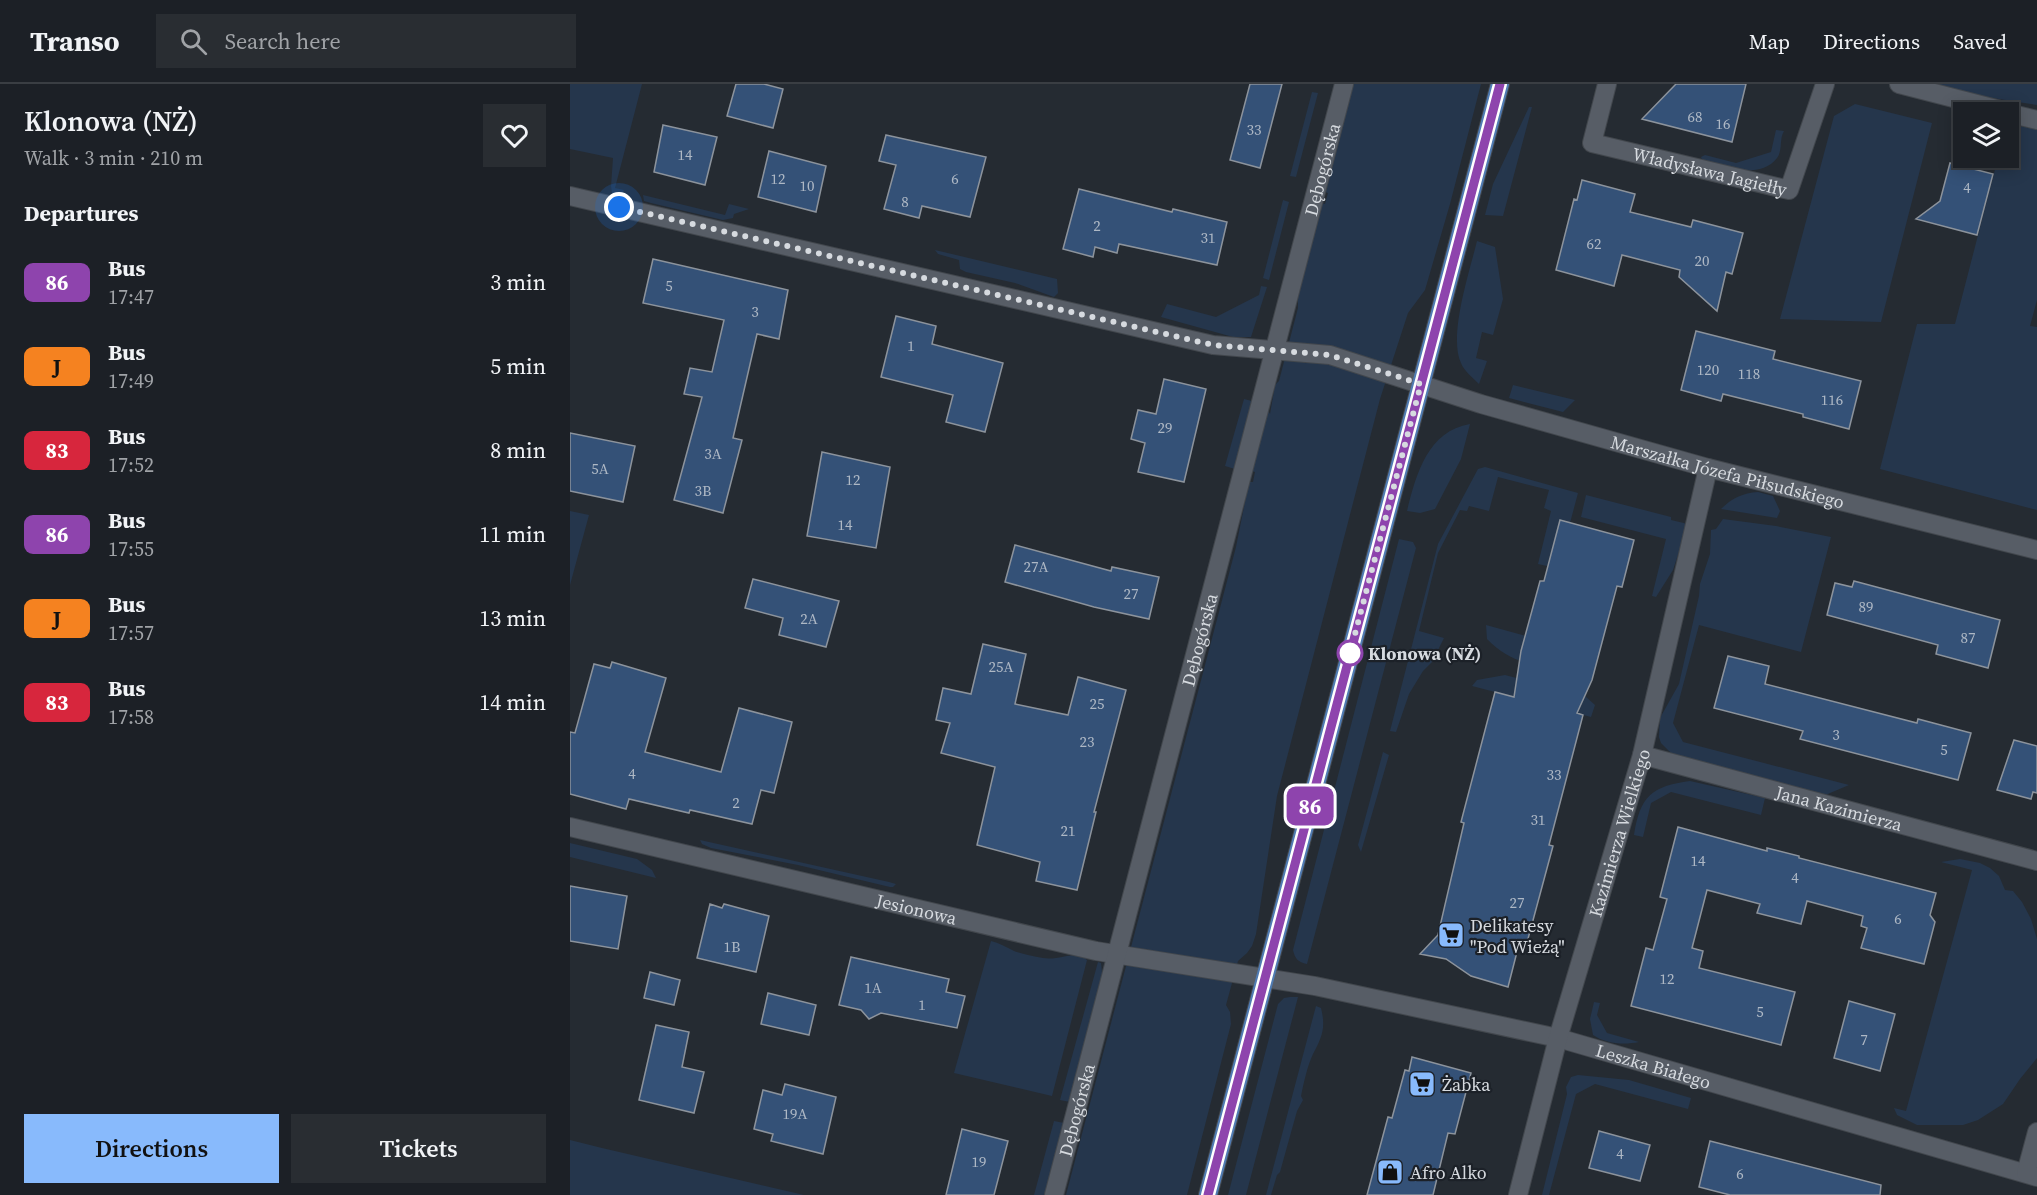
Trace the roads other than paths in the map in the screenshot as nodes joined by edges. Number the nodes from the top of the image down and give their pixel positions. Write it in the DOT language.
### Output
graph roads {
  1 [pos="1344,84"];
  2 [pos="1500,84"];
  3 [pos="1607,84"];
  4 [pos="1825,84"];
  5 [pos="1899,84"];
  6 [pos="1967,102"];
  7 [pos="2019,116"];
  8 [pos="2037,120"];
  9 [pos="570,196"];
  10 [pos="1273,350"];
  11 [pos="1421,384"];
  12 [pos="1708,468"];
  13 [pos="2037,550"];
  14 [pos="1642,755"];
  15 [pos="570,827"];
  16 [pos="2037,861"];
  17 [pos="1117,955"];
  18 [pos="1265,978"];
  19 [pos="1558,1038"];
  20 [pos="2037,1132"];
  21 [pos="2032,1175"];
  22 [pos="1054,1195"];
  23 [pos="1208,1195"];
  24 [pos="1518,1195"];
  1 -- 10 [label="street, Dębogórska"];
  2 -- 11 [label="main road"];
  3 -- 4 [label="street, Władysława Jagiełły"];
  5 -- 6 [label="street"];
  7 -- 8 [label="street"];
  9 -- 10 [label="street, Marszałka Józefa Piłsudskiego"];
  10 -- 11 [label="street, Marszałka Józefa Piłsudskiego"];
  10 -- 17 [label="street, Dębogórska"];
  11 -- 12 [label="street, Marszałka Józefa Piłsudskiego"];
  11 -- 18 [label="main road"];
  12 -- 13 [label="street, Marszałka Józefa Piłsudskiego"];
  12 -- 14 [label="street, Kazimierza Wielkiego"];
  14 -- 16 [label="street, Jana Kazimierza"];
  14 -- 19 [label="street, Kazimierza Wielkiego"];
  15 -- 17 [label="street, Jesionowa"];
  17 -- 18 [label="street, Jesionowa"];
  17 -- 22 [label="street, Dębogórska"];
  18 -- 19 [label="street, Leszka Białego"];
  18 -- 23 [label="main road"];
  19 -- 21 [label="street, Leszka Białego"];
  19 -- 24 [label="street, Kazimierza Wielkiego"];
  20 -- 21 [label="street"];
}
